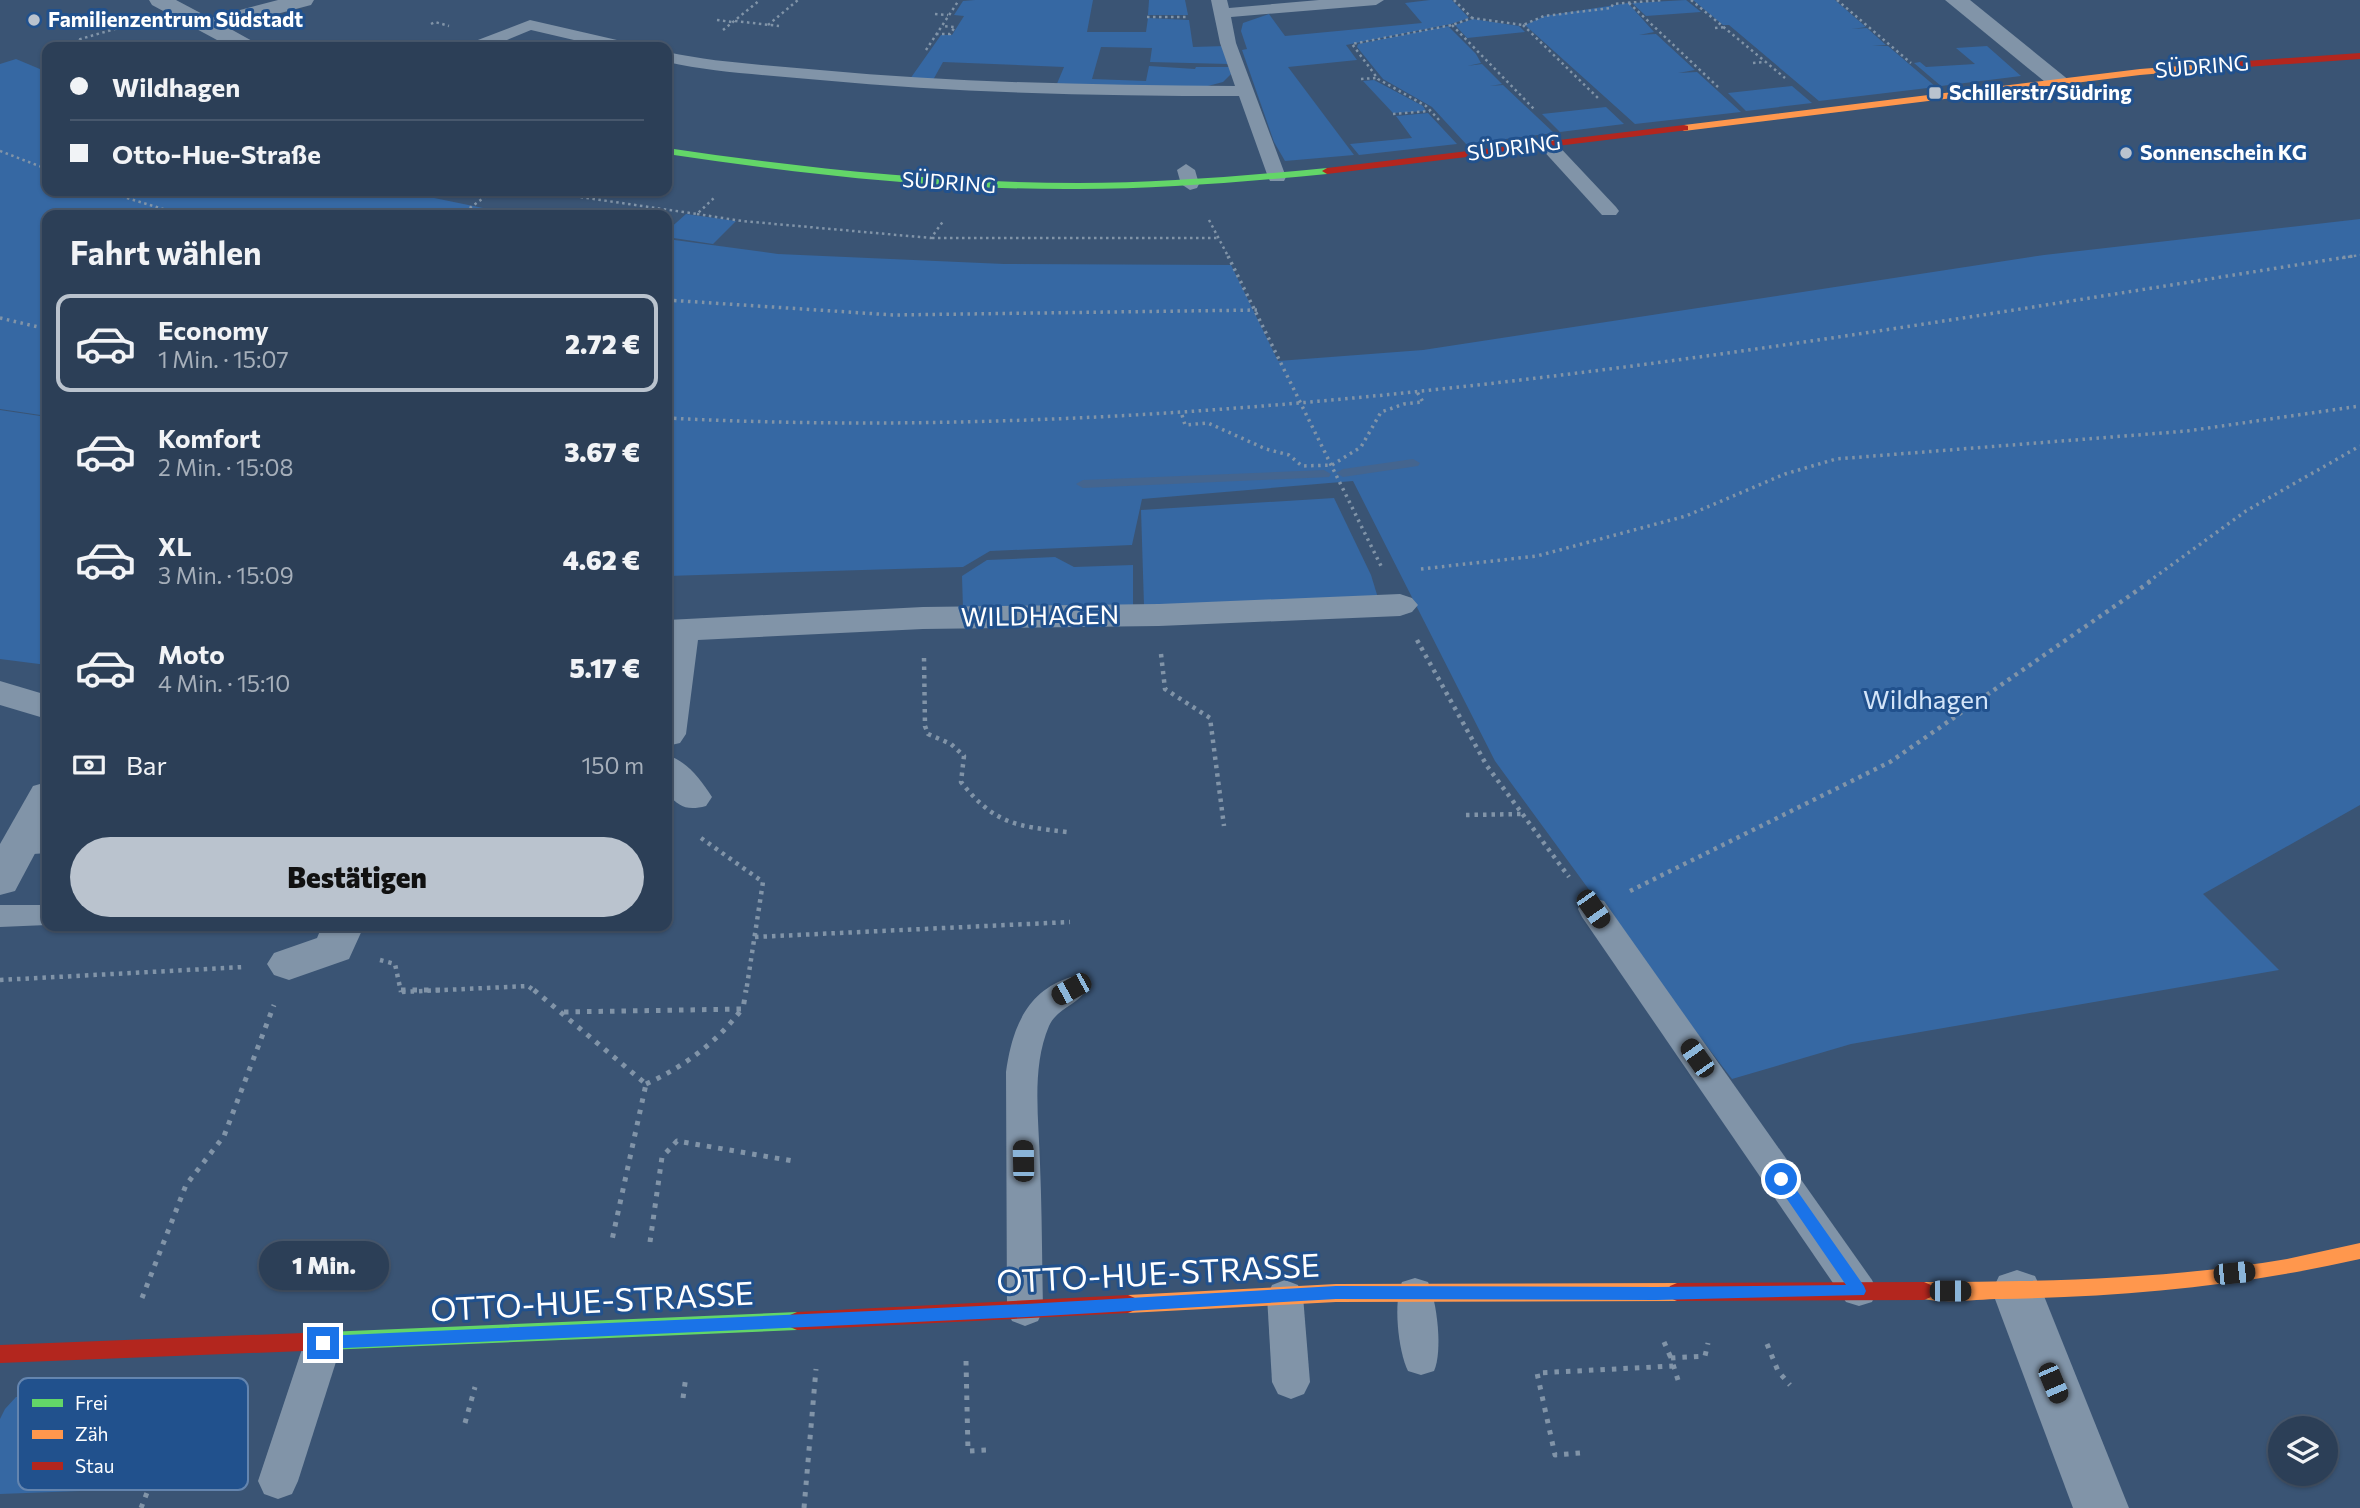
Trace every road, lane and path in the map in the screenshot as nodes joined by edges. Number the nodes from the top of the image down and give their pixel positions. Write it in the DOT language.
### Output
graph roads {
  1 [pos="303,0"];
  2 [pos="798,0"];
  3 [pos="959,0"];
  4 [pos="1377,0"];
  5 [pos="1454,0"];
  6 [pos="1609,0"];
  7 [pos="1663,0"];
  8 [pos="1691,0"];
  9 [pos="1837,0"];
  10 [pos="1956,0"];
  11 [pos="1629,3"];
  12 [pos="1613,4"];
  13 [pos="170,6"];
  14 [pos="1220,6"];
  15 [pos="935,14"];
  16 [pos="949,15"];
  17 [pos="1472,18"];
  18 [pos="717,20"];
  19 [pos="768,25"];
  20 [pos="1452,25"];
  21 [pos="1523,25"];
  22 [pos="206,26"];
  23 [pos="779,26"];
  24 [pos="942,26"];
  25 [pos="1726,27"];
  26 [pos="1715,28"];
  27 [pos="81,42"];
  28 [pos="236,42"];
  29 [pos="488,42"];
  30 [pos="603,42"];
  31 [pos="2360,56"];
  32 [pos="676,59"];
  33 [pos="1766,62"];
  34 [pos="1753,63"];
  35 [pos="1377,78"];
  36 [pos="1361,79"];
  37 [pos="2058,81"];
  38 [pos="1246,91"];
  39 [pos="1947,94"];
  40 [pos="1821,110"];
  41 [pos="1430,111"];
  42 [pos="1393,114"];
  43 [pos="1752,118"];
  44 [pos="1635,133"];
  45 [pos="1565,141"];
  46 [pos="1546,144"];
  47 [pos="0,151"];
  48 [pos="672,152"];
  49 [pos="1470,153"];
  50 [pos="745,160"];
  51 [pos="42,167"];
  52 [pos="1188,177"];
  53 [pos="1278,177"];
  54 [pos="967,186"];
  55 [pos="120,196"];
  56 [pos="486,196"];
  57 [pos="573,196"];
  58 [pos="167,210"];
  59 [pos="467,210"];
  60 [pos="669,210"];
  61 [pos="672,210"];
  62 [pos="1609,211"];
  63 [pos="696,214"];
  64 [pos="931,238"];
  65 [pos="1219,238"];
  66 [pos="2360,255"];
  67 [pos="672,300"];
  68 [pos="1257,310"];
  69 [pos="0,318"];
  70 [pos="42,328"];
  71 [pos="1417,392"];
  72 [pos="2360,406"];
  73 [pos="1182,415"];
  74 [pos="672,418"];
  75 [pos="2360,446"];
  76 [pos="1332,465"];
  77 [pos="1384,573"];
  78 [pos="1400,605"];
  79 [pos="1158,615"];
  80 [pos="923,618"];
  81 [pos="674,631"];
  82 [pos="672,660"];
  83 [pos="0,693"];
  84 [pos="42,706"];
  85 [pos="672,774"];
  86 [pos="692,797"];
  87 [pos="42,814"];
  88 [pos="1522,814"];
  89 [pos="1466,815"];
  90 [pos="1224,826"];
  91 [pos="1067,832"];
  92 [pos="34,844"];
  93 [pos="0,881"];
  94 [pos="1593,909"];
  95 [pos="0,916"];
  96 [pos="1070,922"];
  97 [pos="0,934"];
  98 [pos="339,937"];
  99 [pos="755,937"];
  100 [pos="289,964"];
  101 [pos="0,980"];
  102 [pos="1071,989"];
  103 [pos="743,1009"];
  104 [pos="563,1012"];
  105 [pos="646,1084"];
  106 [pos="793,1161"];
  107 [pos="612,1240"];
  108 [pos="650,1242"];
  109 [pos="161,1251"];
  110 [pos="2360,1251"];
  111 [pos="1859,1291"];
  112 [pos="2017,1291"];
  113 [pos="1415,1293"];
  114 [pos="1285,1296"];
  115 [pos="1026,1310"];
  116 [pos="1710,1335"];
  117 [pos="323,1343"];
  118 [pos="1665,1343"];
  119 [pos="1768,1346"];
  120 [pos="0,1354"];
  121 [pos="966,1355"];
  122 [pos="1671,1358"];
  123 [pos="1421,1359"];
  124 [pos="817,1362"];
  125 [pos="1673,1366"];
  126 [pos="477,1378"];
  127 [pos="1678,1380"];
  128 [pos="1291,1382"];
  129 [pos="1790,1385"];
  130 [pos="465,1423"];
  131 [pos="986,1450"];
  132 [pos="1580,1453"];
  133 [pos="278,1480"];
  134 [pos="148,1490"];
  135 [pos="141,1508"];
  136 [pos="804,1508"];
  137 [pos="2101,1508"];
  1 -- 22 [label="street"];
  2 -- 19 [label="path"];
  3 -- 16 [label="path"];
  4 -- 14 [label="lane"];
  5 -- 17 [label="path"];
  6 -- 12 [label="path"];
  7 -- 11 [label="path"];
  8 -- 25 [label="path"];
  9 -- 39 [label="path"];
  10 -- 37 [label="street"];
  11 -- 12 [label="path"];
  11 -- 43 [label="path"];
  12 -- 21 [label="path"];
  13 -- 22 [label="street"];
  13 -- 27 [label="path"];
  14 -- 38 [label="lane"];
  15 -- 16 [label="path"];
  16 -- 24 [label="path"];
  17 -- 20 [label="path"];
  17 -- 21 [label="path"];
  18 -- 19 [label="path"];
  19 -- 23 [label="path"];
  20 -- 35 [label="path"];
  20 -- 45 [label="path"];
  21 -- 44 [label="path"];
  22 -- 28 [label="street"];
  24 -- 24 [label="path"];
  25 -- 26 [label="path"];
  25 -- 33 [label="path"];
  29 -- 30 [label="lane"];
  31 -- 37 [label="street, SÜDRING"];
  32 -- 38 [label="lane"];
  33 -- 34 [label="path"];
  33 -- 40 [label="path"];
  35 -- 36 [label="path"];
  35 -- 41 [label="path"];
  37 -- 39 [label="street, SÜDRING"];
  38 -- 53 [label="lane"];
  39 -- 40 [label="street, SÜDRING"];
  40 -- 43 [label="street, SÜDRING"];
  41 -- 42 [label="path"];
  41 -- 49 [label="path"];
  43 -- 44 [label="street, SÜDRING"];
  44 -- 45 [label="street, SÜDRING"];
  45 -- 46 [label="street, SÜDRING"];
  46 -- 49 [label="street, SÜDRING"];
  46 -- 62 [label="lane"];
  47 -- 51 [label="path"];
  48 -- 50 [label="street, SÜDRING"];
  49 -- 53 [label="street, SÜDRING"];
  50 -- 54 [label="street, SÜDRING"];
  50 -- 63 [label="path"];
  52 -- 53 [label="street, SÜDRING"];
  52 -- 54 [label="street, SÜDRING"];
  52 -- 65 [label="path"];
  54 -- 64 [label="path"];
  55 -- 58 [label="path"];
  56 -- 59 [label="path"];
  57 -- 60 [label="path"];
  61 -- 63 [label="path"];
  63 -- 64 [label="path"];
  64 -- 65 [label="path"];
  65 -- 68 [label="path"];
  66 -- 71 [label="path"];
  67 -- 68 [label="path"];
  68 -- 76 [label="path"];
  69 -- 70 [label="path"];
  71 -- 73 [label="path"];
  71 -- 76 [label="path"];
  72 -- 77 [label="path"];
  73 -- 74 [label="path"];
  73 -- 76 [label="path"];
  75 -- 94 [label="path"];
  76 -- 77 [label="path"];
  77 -- 78 [label="path"];
  78 -- 79 [label="street, WILDHAGEN"];
  78 -- 88 [label="path"];
  79 -- 80 [label="street, WILDHAGEN"];
  79 -- 90 [label="path"];
  80 -- 81 [label="street, WILDHAGEN"];
  80 -- 91 [label="path"];
  81 -- 82 [label="street, WILDHAGEN"];
  83 -- 84 [label="street"];
  85 -- 86 [label="street"];
  86 -- 99 [label="path"];
  87 -- 92 [label="street"];
  88 -- 89 [label="path"];
  88 -- 94 [label="path"];
  92 -- 93 [label="street"];
  94 -- 111 [label="lane"];
  95 -- 97 [label="lane"];
  96 -- 99 [label="path"];
  98 -- 100 [label="street"];
  98 -- 104 [label="path"];
  99 -- 103 [label="path"];
  100 -- 101 [label="path"];
  100 -- 109 [label="path"];
  102 -- 115 [label="lane"];
  103 -- 104 [label="path"];
  103 -- 105 [label="path"];
  104 -- 105 [label="path"];
  105 -- 107 [label="path"];
  106 -- 108 [label="path"];
  110 -- 112 [label="street, OTTO-HUE-STRASSE"];
  111 -- 112 [label="street, OTTO-HUE-STRASSE"];
  111 -- 113 [label="street, OTTO-HUE-STRASSE"];
  112 -- 137 [label="street"];
  113 -- 114 [label="street, OTTO-HUE-STRASSE"];
  113 -- 123 [label="lane"];
  114 -- 115 [label="street, OTTO-HUE-STRASSE"];
  114 -- 128 [label="lane"];
  115 -- 117 [label="street, OTTO-HUE-STRASSE"];
  116 -- 122 [label="path"];
  117 -- 120 [label="street, OTTO-HUE-STRASSE"];
  117 -- 133 [label="lane"];
  118 -- 122 [label="path"];
  119 -- 129 [label="path"];
  121 -- 131 [label="path"];
  122 -- 125 [label="path"];
  124 -- 136 [label="path"];
  125 -- 127 [label="path"];
  125 -- 132 [label="path"];
  126 -- 130 [label="path"];
  134 -- 135 [label="path"];
}
